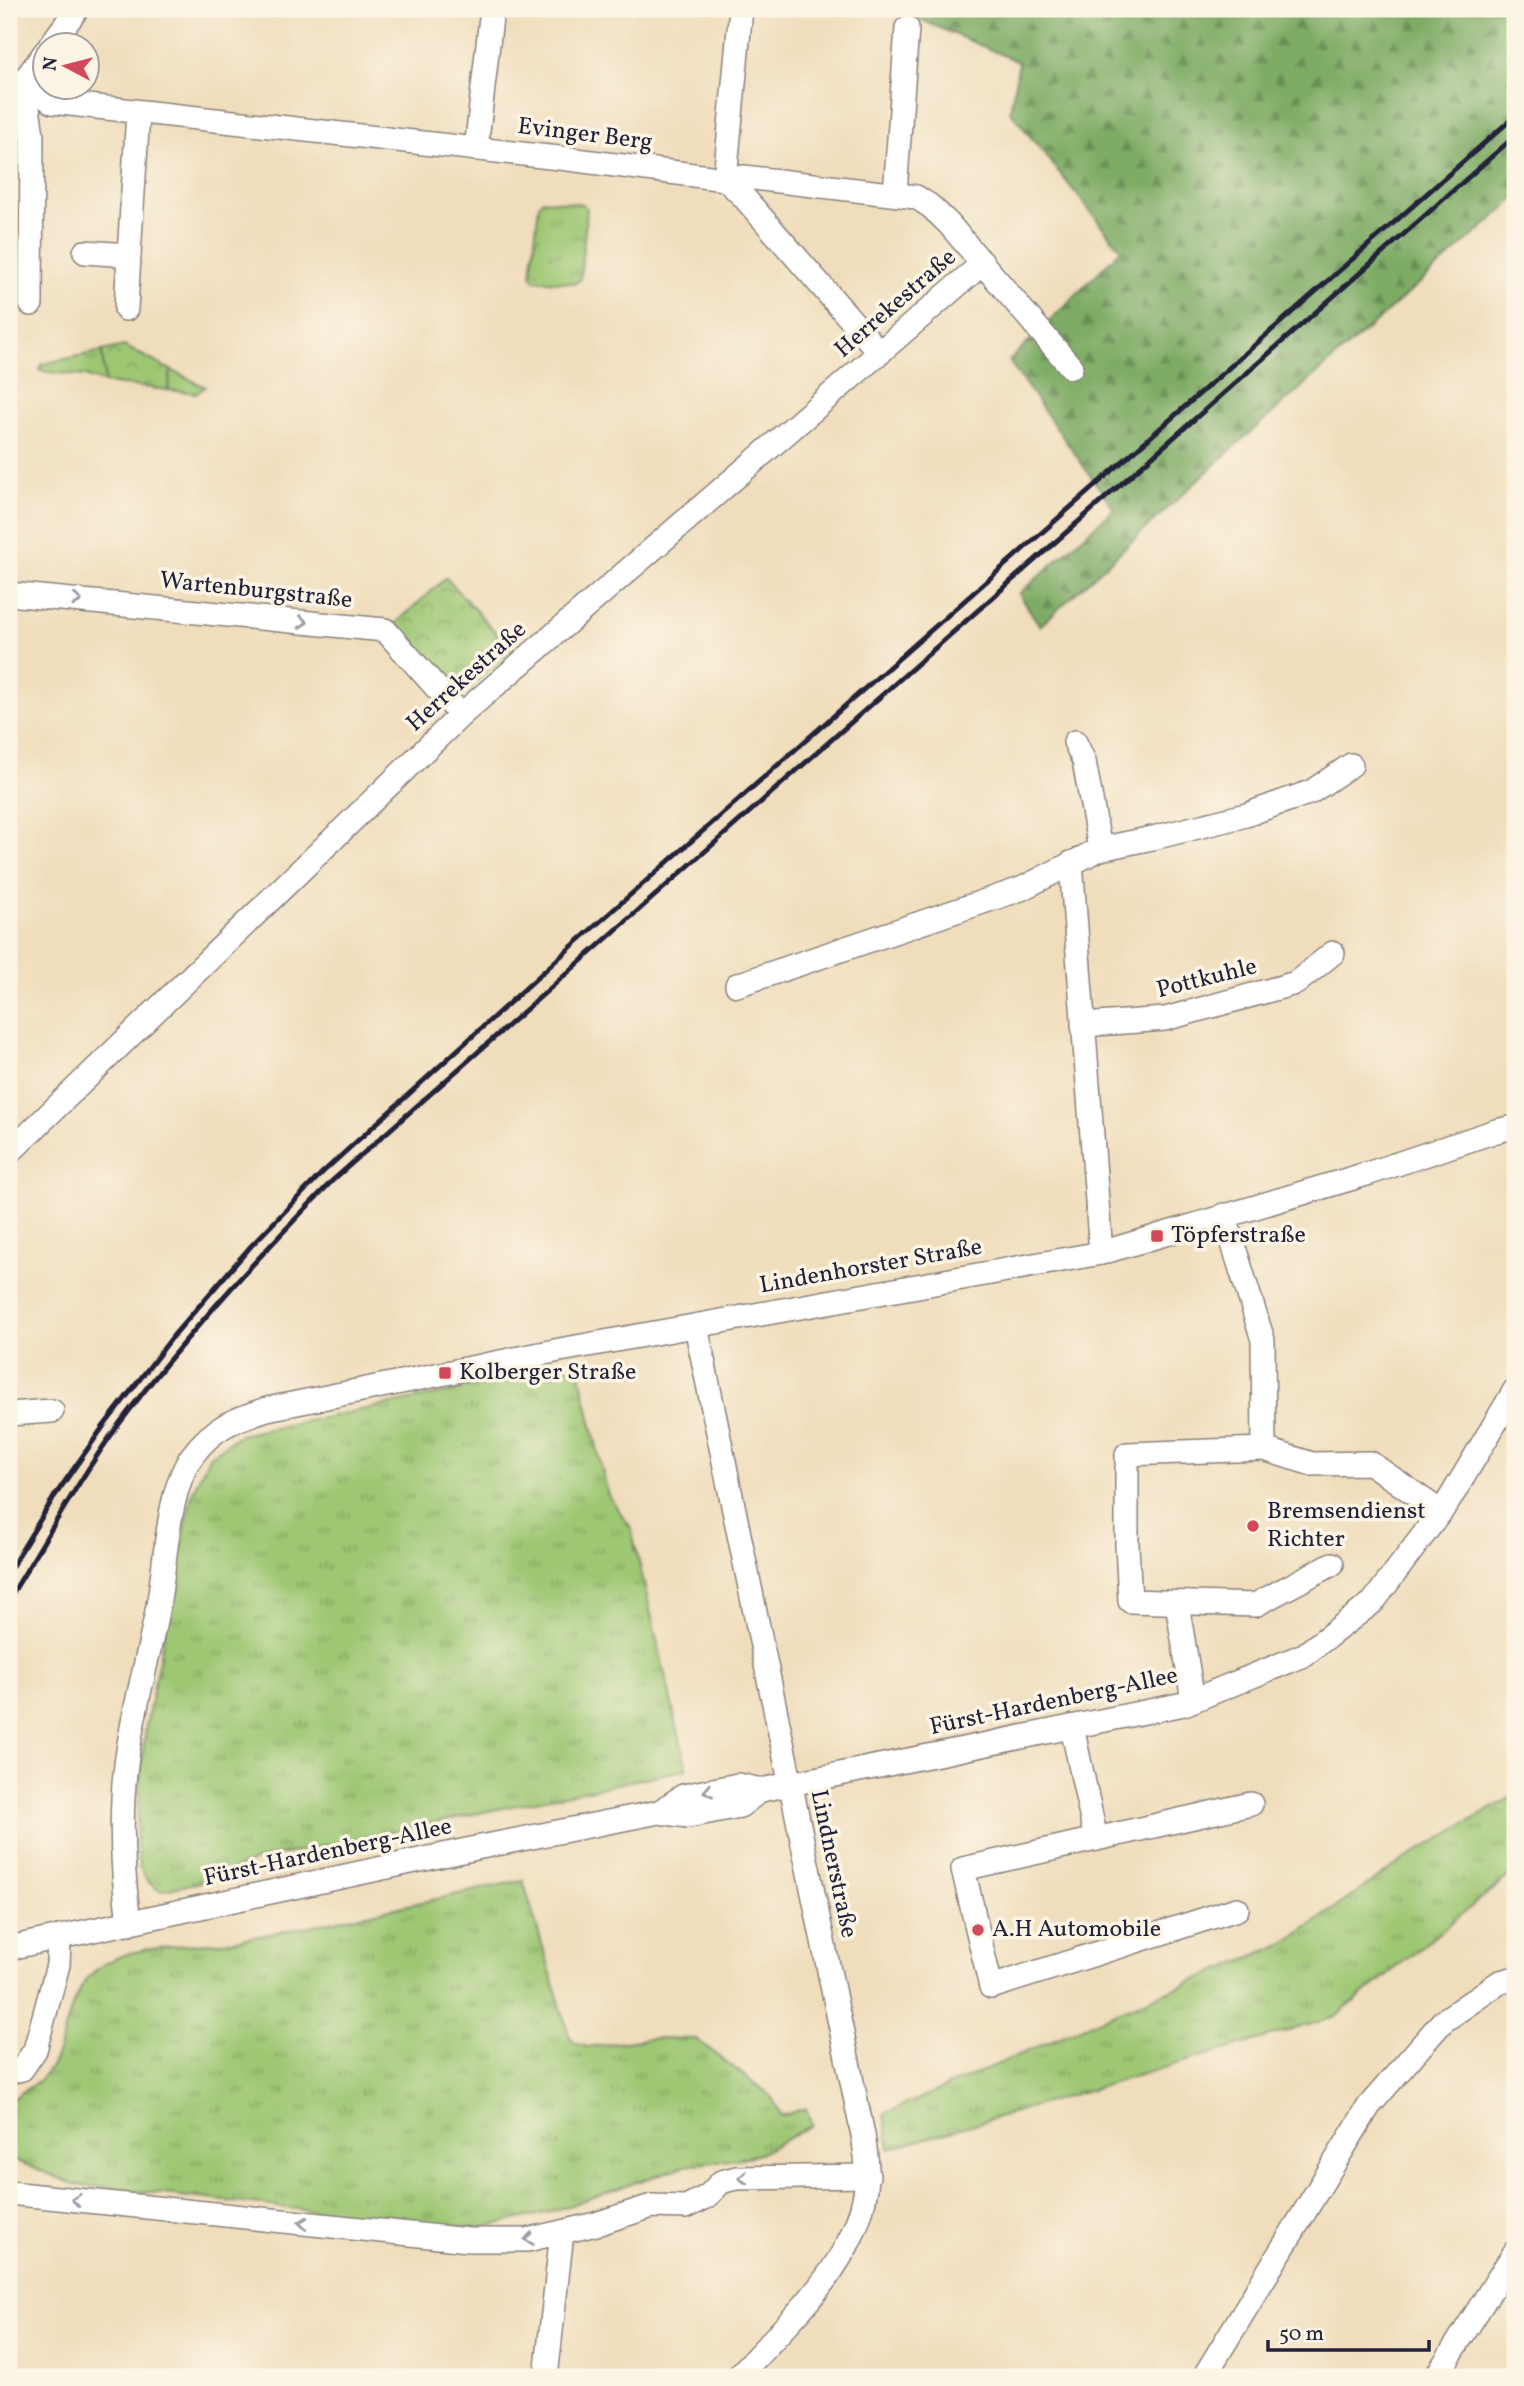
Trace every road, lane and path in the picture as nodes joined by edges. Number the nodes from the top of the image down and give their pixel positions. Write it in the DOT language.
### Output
graph roads {
  1 [pos="77,9"];
  2 [pos="492,9"];
  3 [pos="741,9"];
  4 [pos="907,28"];
  5 [pos="60,32"];
  6 [pos="32,69"];
  7 [pos="24,80"];
  8 [pos="9,101"];
  9 [pos="138,113"];
  10 [pos="475,149"];
  11 [pos="725,179"];
  12 [pos="895,193"];
  13 [pos="85,252"];
  14 [pos="129,255"];
  15 [pos="983,263"];
  16 [pos="31,304"];
  17 [pos="126,309"];
  18 [pos="880,352"];
  19 [pos="1071,368"];
  20 [pos="9,594"];
  21 [pos="461,715"];
  22 [pos="1075,742"];
  23 [pos="1352,765"];
  24 [pos="1100,849"];
  25 [pos="1071,863"];
  26 [pos="1333,953"];
  27 [pos="737,985"];
  28 [pos="1083,1026"];
  29 [pos="1515,1127"];
  30 [pos="9,1153"];
  31 [pos="1224,1215"];
  32 [pos="1101,1253"];
  33 [pos="696,1326"];
  34 [pos="1515,1390"];
  35 [pos="52,1411"];
  36 [pos="9,1414"];
  37 [pos="1264,1450"];
  38 [pos="1441,1512"];
  39 [pos="1332,1564"];
  40 [pos="1177,1603"];
  41 [pos="1193,1700"];
  42 [pos="1072,1727"];
  43 [pos="790,1784"];
  44 [pos="1251,1804"];
  45 [pos="1096,1839"];
  46 [pos="1237,1909"];
  47 [pos="129,1923"];
  48 [pos="59,1937"];
  49 [pos="9,1948"];
  50 [pos="1515,1978"];
  51 [pos="9,2072"];
  52 [pos="868,2176"];
  53 [pos="9,2193"];
  54 [pos="562,2232"];
  55 [pos="1515,2252"];
  56 [pos="740,2376"];
  57 [pos="546,2377"];
  58 [pos="1204,2377"];
  59 [pos="1436,2377"];
  1 -- 5 [label="street"];
  2 -- 10 [label="street"];
  3 -- 11 [label="street"];
  4 -- 12 [label="street"];
  6 -- 7 [label="street"];
  7 -- 8 [label="street"];
  7 -- 9 [label="street, Evinger Berg"];
  7 -- 16 [label="street"];
  9 -- 10 [label="street, Evinger Berg"];
  9 -- 14 [label="street"];
  10 -- 11 [label="street, Evinger Berg"];
  11 -- 12 [label="street, Evinger Berg"];
  11 -- 18 [label="street"];
  12 -- 15 [label="street, Evinger Berg"];
  13 -- 14 [label="street"];
  14 -- 17 [label="street"];
  15 -- 18 [label="street, Herrekestraße"];
  15 -- 19 [label="street, Evinger Berg"];
  18 -- 21 [label="street, Herrekestraße"];
  20 -- 21 [label="street, Wartenburgstraße, one-way"];
  21 -- 30 [label="street, Herrekestraße"];
  22 -- 24 [label="street"];
  23 -- 24 [label="street"];
  24 -- 25 [label="street"];
  25 -- 27 [label="street"];
  25 -- 28 [label="street"];
  26 -- 28 [label="street, Pottkuhle"];
  28 -- 32 [label="street"];
  29 -- 31 [label="street, Lindenhorster Straße"];
  31 -- 32 [label="street, Lindenhorster Straße"];
  31 -- 37 [label="street"];
  32 -- 33 [label="street, Lindenhorster Straße"];
  33 -- 43 [label="street, Lindnerstraße"];
  33 -- 47 [label="street, Lindenhorster Straße"];
  34 -- 38 [label="street, Fürst-Hardenberg-Allee"];
  35 -- 36 [label="street"];
  37 -- 38 [label="street"];
  37 -- 40 [label="street"];
  38 -- 41 [label="street, Fürst-Hardenberg-Allee"];
  39 -- 40 [label="street"];
  40 -- 41 [label="street"];
  41 -- 42 [label="street, Fürst-Hardenberg-Allee"];
  42 -- 43 [label="street, Fürst-Hardenberg-Allee"];
  42 -- 45 [label="street"];
  43 -- 47 [label="street, Fürst-Hardenberg-Allee"];
  43 -- 52 [label="street, Lindnerstraße"];
  44 -- 45 [label="street"];
  45 -- 46 [label="street"];
  47 -- 48 [label="street, Fürst-Hardenberg-Allee"];
  48 -- 49 [label="street, Fürst-Hardenberg-Allee"];
  48 -- 51 [label="street"];
  50 -- 58 [label="street"];
  52 -- 54 [label="street, one-way"];
  52 -- 56 [label="street, Lindnerstraße"];
  54 -- 53 [label="street, one-way"];
  54 -- 57 [label="street"];
  55 -- 59 [label="street"];
}
